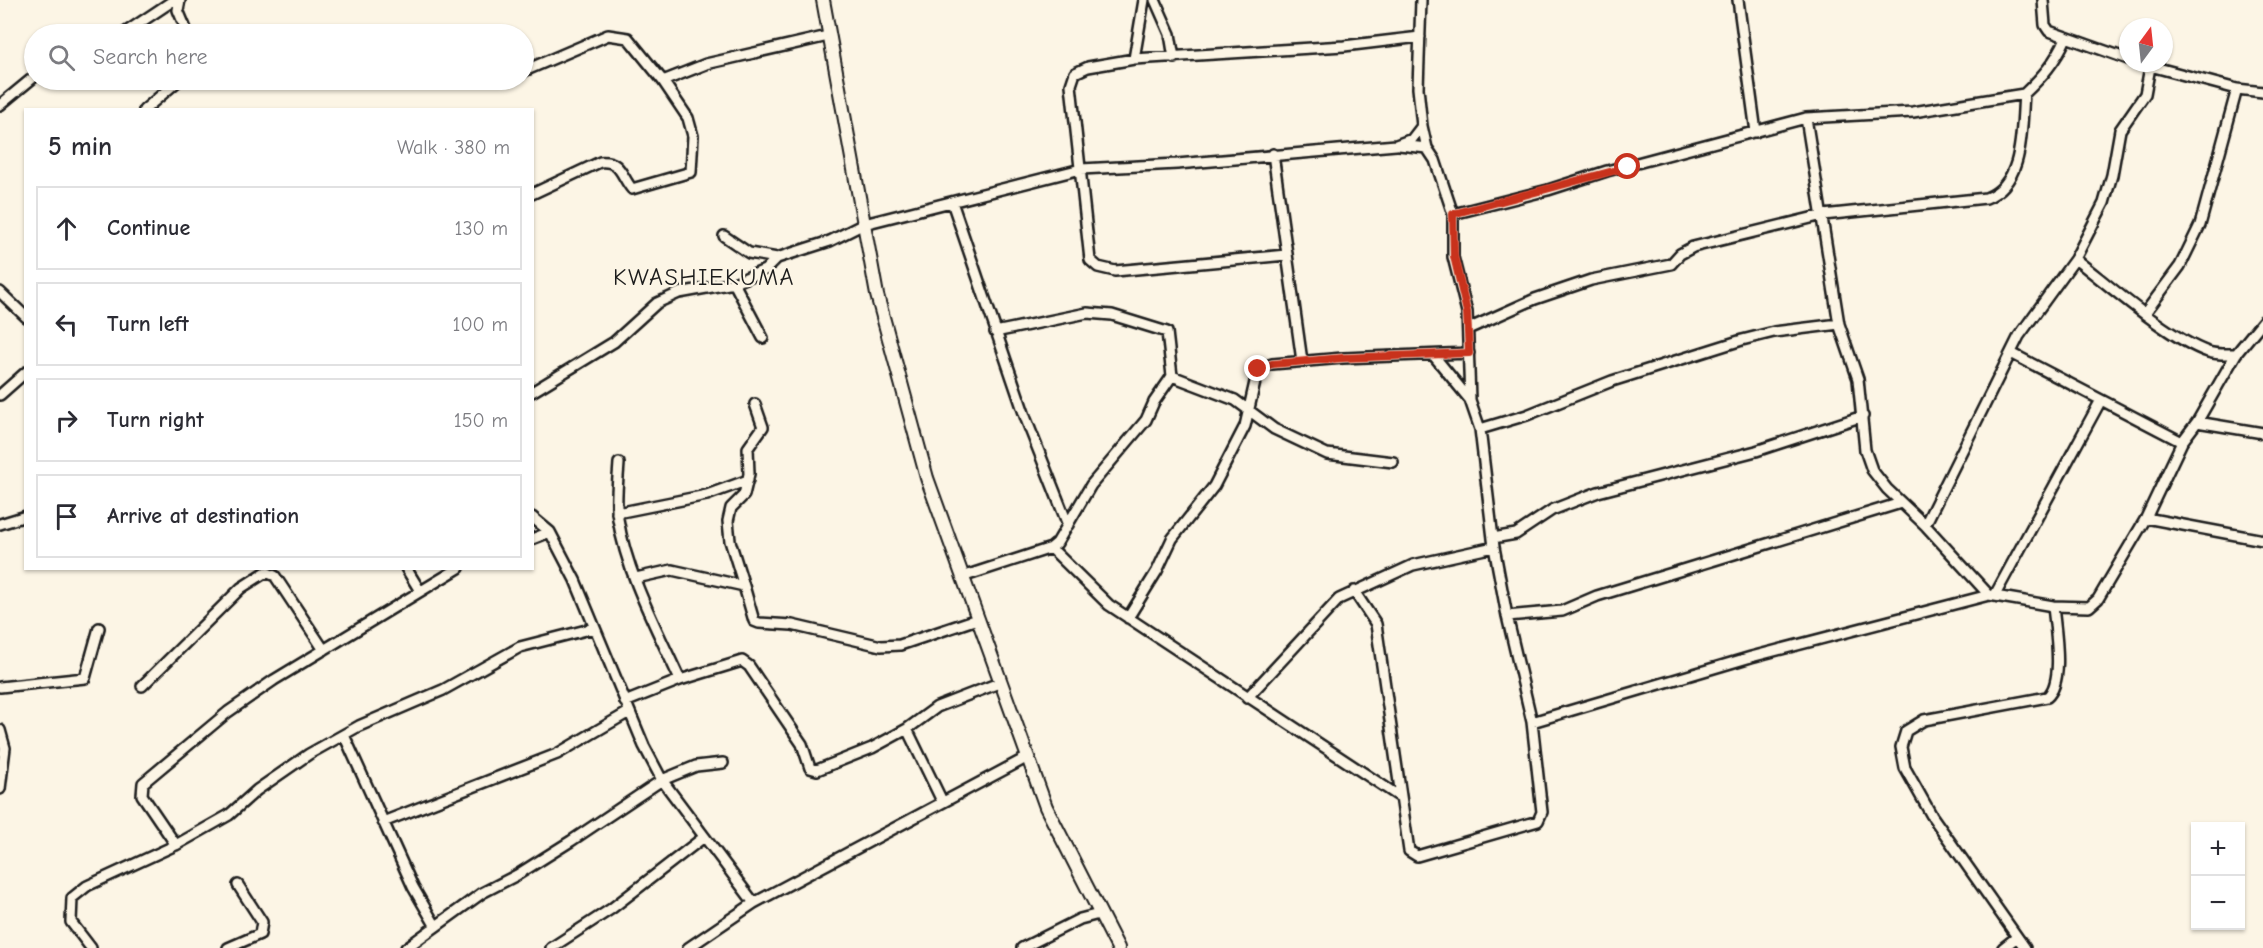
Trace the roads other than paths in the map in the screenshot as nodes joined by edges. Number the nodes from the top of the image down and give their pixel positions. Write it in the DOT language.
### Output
graph roads {
  1 [pos="174,0"];
  2 [pos="180,0"];
  3 [pos="823,0"];
  4 [pos="1144,0"];
  5 [pos="1155,0"];
  6 [pos="1421,0"];
  7 [pos="1738,0"];
  8 [pos="2043,0"];
  9 [pos="138,24"];
  10 [pos="184,24"];
  11 [pos="828,36"];
  12 [pos="1420,37"];
  13 [pos="2066,38"];
  14 [pos="2119,56"];
  15 [pos="1174,58"];
  16 [pos="1134,59"];
  17 [pos="534,67"];
  18 [pos="2149,72"];
  19 [pos="2170,72"];
  20 [pos="663,81"];
  21 [pos="24,88"];
  22 [pos="2237,89"];
  23 [pos="167,90"];
  24 [pos="2263,92"];
  25 [pos="2024,94"];
  26 [pos="0,105"];
  27 [pos="146,108"];
  28 [pos="1806,118"];
  29 [pos="1422,126"];
  30 [pos="1756,132"];
  31 [pos="1396,145"];
  32 [pos="1427,148"];
  33 [pos="1273,154"];
  34 [pos="1082,169"];
  35 [pos="534,193"];
  36 [pos="952,202"];
  37 [pos="1453,214"];
  38 [pos="1823,215"];
  39 [pos="864,224"];
  40 [pos="724,236"];
  41 [pos="1286,255"];
  42 [pos="777,258"];
  43 [pos="2075,259"];
  44 [pos="734,284"];
  45 [pos="0,292"];
  46 [pos="2145,313"];
  47 [pos="24,315"];
  48 [pos="2263,322"];
  49 [pos="1839,324"];
  50 [pos="1468,329"];
  51 [pos="995,332"];
  52 [pos="763,338"];
  53 [pos="1469,353"];
  54 [pos="2011,353"];
  55 [pos="2236,354"];
  56 [pos="1434,356"];
  57 [pos="1302,361"];
  58 [pos="24,374"];
  59 [pos="1172,376"];
  60 [pos="534,391"];
  61 [pos="0,395"];
  62 [pos="1470,400"];
  63 [pos="2101,400"];
  64 [pos="755,404"];
  65 [pos="1249,408"];
  66 [pos="1863,416"];
  67 [pos="2197,422"];
  68 [pos="1480,429"];
  69 [pos="2263,433"];
  70 [pos="2182,442"];
  71 [pos="1393,462"];
  72 [pos="619,463"];
  73 [pos="748,480"];
  74 [pos="1901,503"];
  75 [pos="617,513"];
  76 [pos="24,517"];
  77 [pos="2146,518"];
  78 [pos="534,519"];
  79 [pos="0,524"];
  80 [pos="1068,525"];
  81 [pos="1925,525"];
  82 [pos="550,532"];
  83 [pos="534,538"];
  84 [pos="2263,540"];
  85 [pos="1493,542"];
  86 [pos="1051,548"];
  87 [pos="268,570"];
  88 [pos="407,570"];
  89 [pos="456,570"];
  90 [pos="962,577"];
  91 [pos="636,578"];
  92 [pos="744,586"];
  93 [pos="420,591"];
  94 [pos="1354,591"];
  95 [pos="1992,595"];
  96 [pos="2053,606"];
  97 [pos="1507,616"];
  98 [pos="1128,618"];
  99 [pos="976,619"];
  100 [pos="99,628"];
  101 [pos="594,628"];
  102 [pos="324,650"];
  103 [pos="680,680"];
  104 [pos="999,683"];
  105 [pos="142,686"];
  106 [pos="0,687"];
  107 [pos="1247,698"];
  108 [pos="625,702"];
  109 [pos="630,712"];
  110 [pos="1532,722"];
  111 [pos="907,729"];
  112 [pos="0,730"];
  113 [pos="344,735"];
  114 [pos="1026,758"];
  115 [pos="723,763"];
  116 [pos="662,780"];
  117 [pos="0,789"];
  118 [pos="1400,797"];
  119 [pos="942,801"];
  120 [pos="383,822"];
  121 [pos="704,837"];
  122 [pos="176,845"];
  123 [pos="238,885"];
  124 [pos="754,903"];
  125 [pos="1099,914"];
  126 [pos="435,925"];
  127 [pos="2017,937"];
  128 [pos="91,948"];
  129 [pos="228,948"];
  130 [pos="406,948"];
  131 [pos="551,948"];
  132 [pos="688,948"];
  133 [pos="1022,948"];
  134 [pos="1118,948"];
  135 [pos="2003,948"];
  136 [pos="2025,948"];
  1 -- 9 [label="street"];
  2 -- 10 [label="street"];
  3 -- 11 [label="street"];
  4 -- 16 [label="street"];
  5 -- 15 [label="street"];
  6 -- 12 [label="street"];
  7 -- 30 [label="street"];
  8 -- 13 [label="street"];
  11 -- 20 [label="street"];
  11 -- 39 [label="street"];
  12 -- 15 [label="street"];
  12 -- 29 [label="street"];
  13 -- 14 [label="street"];
  13 -- 25 [label="street"];
  15 -- 16 [label="street"];
  16 -- 34 [label="street"];
  17 -- 20 [label="street"];
  18 -- 43 [label="street"];
  19 -- 22 [label="street"];
  20 -- 35 [label="street"];
  21 -- 26 [label="street"];
  22 -- 24 [label="street"];
  22 -- 46 [label="street"];
  23 -- 27 [label="street"];
  25 -- 28 [label="street"];
  25 -- 38 [label="street"];
  28 -- 30 [label="street"];
  28 -- 38 [label="street"];
  29 -- 31 [label="street"];
  29 -- 32 [label="street"];
  30 -- 37 [label="street"];
  31 -- 32 [label="street"];
  31 -- 33 [label="street"];
  32 -- 37 [label="street"];
  33 -- 34 [label="street"];
  33 -- 41 [label="street"];
  34 -- 36 [label="street"];
  34 -- 41 [label="street"];
  36 -- 39 [label="street"];
  36 -- 51 [label="street"];
  37 -- 50 [label="street"];
  38 -- 49 [label="street"];
  38 -- 50 [label="street"];
  39 -- 42 [label="street"];
  39 -- 90 [label="street"];
  40 -- 42 [label="street"];
  41 -- 57 [label="street"];
  42 -- 44 [label="street"];
  43 -- 46 [label="street"];
  43 -- 54 [label="street"];
  44 -- 52 [label="street"];
  44 -- 60 [label="street"];
  45 -- 47 [label="street"];
  46 -- 55 [label="street"];
  48 -- 55 [label="street"];
  49 -- 66 [label="street"];
  49 -- 68 [label="street"];
  50 -- 53 [label="street"];
  51 -- 59 [label="street"];
  51 -- 80 [label="street"];
  53 -- 56 [label="street"];
  53 -- 62 [label="street"];
  54 -- 63 [label="street"];
  54 -- 81 [label="street"];
  55 -- 67 [label="street"];
  56 -- 57 [label="street"];
  56 -- 62 [label="street"];
  57 -- 65 [label="street"];
  58 -- 61 [label="street"];
  59 -- 65 [label="street"];
  59 -- 80 [label="street"];
  62 -- 68 [label="street"];
  63 -- 70 [label="street"];
  63 -- 95 [label="street"];
  64 -- 73 [label="street"];
  65 -- 71 [label="street"];
  65 -- 98 [label="street"];
  66 -- 74 [label="street"];
  66 -- 85 [label="street"];
  67 -- 69 [label="street"];
  67 -- 70 [label="street"];
  68 -- 85 [label="street"];
  70 -- 77 [label="street"];
  72 -- 75 [label="street"];
  73 -- 75 [label="street"];
  73 -- 92 [label="street"];
  74 -- 81 [label="street"];
  74 -- 97 [label="street"];
  75 -- 91 [label="street"];
  76 -- 79 [label="street"];
  77 -- 84 [label="street"];
  77 -- 96 [label="street"];
  78 -- 82 [label="street"];
  80 -- 86 [label="street"];
  81 -- 95 [label="street"];
  82 -- 83 [label="street"];
  82 -- 101 [label="street"];
  85 -- 94 [label="street"];
  85 -- 97 [label="street"];
  86 -- 90 [label="street"];
  86 -- 98 [label="street"];
  87 -- 102 [label="street"];
  87 -- 105 [label="street"];
  88 -- 93 [label="street"];
  89 -- 93 [label="street"];
  90 -- 99 [label="street"];
  91 -- 92 [label="street"];
  91 -- 103 [label="street"];
  92 -- 99 [label="street"];
  93 -- 102 [label="street"];
  94 -- 107 [label="street"];
  94 -- 118 [label="street"];
  95 -- 96 [label="street"];
  95 -- 110 [label="street"];
  96 -- 127 [label="street"];
  97 -- 110 [label="street"];
  98 -- 107 [label="street"];
  99 -- 104 [label="street"];
  100 -- 106 [label="street"];
  101 -- 108 [label="street"];
  101 -- 113 [label="street"];
  102 -- 122 [label="street"];
  103 -- 108 [label="street"];
  103 -- 111 [label="street"];
  104 -- 111 [label="street"];
  104 -- 114 [label="street"];
  107 -- 118 [label="street"];
  108 -- 109 [label="street"];
  109 -- 116 [label="street"];
  109 -- 120 [label="street"];
  110 -- 118 [label="street"];
  111 -- 119 [label="street"];
  112 -- 117 [label="street"];
  113 -- 120 [label="street"];
  113 -- 122 [label="street"];
  114 -- 119 [label="street"];
  114 -- 125 [label="street"];
  115 -- 116 [label="street"];
  116 -- 121 [label="street"];
  116 -- 126 [label="street"];
  119 -- 124 [label="street"];
  120 -- 126 [label="street"];
  121 -- 124 [label="street"];
  121 -- 131 [label="street"];
  122 -- 128 [label="street"];
  123 -- 129 [label="street"];
  124 -- 132 [label="street"];
  125 -- 133 [label="street"];
  125 -- 134 [label="street"];
  126 -- 130 [label="street"];
  127 -- 135 [label="street"];
  127 -- 136 [label="street"];
}
